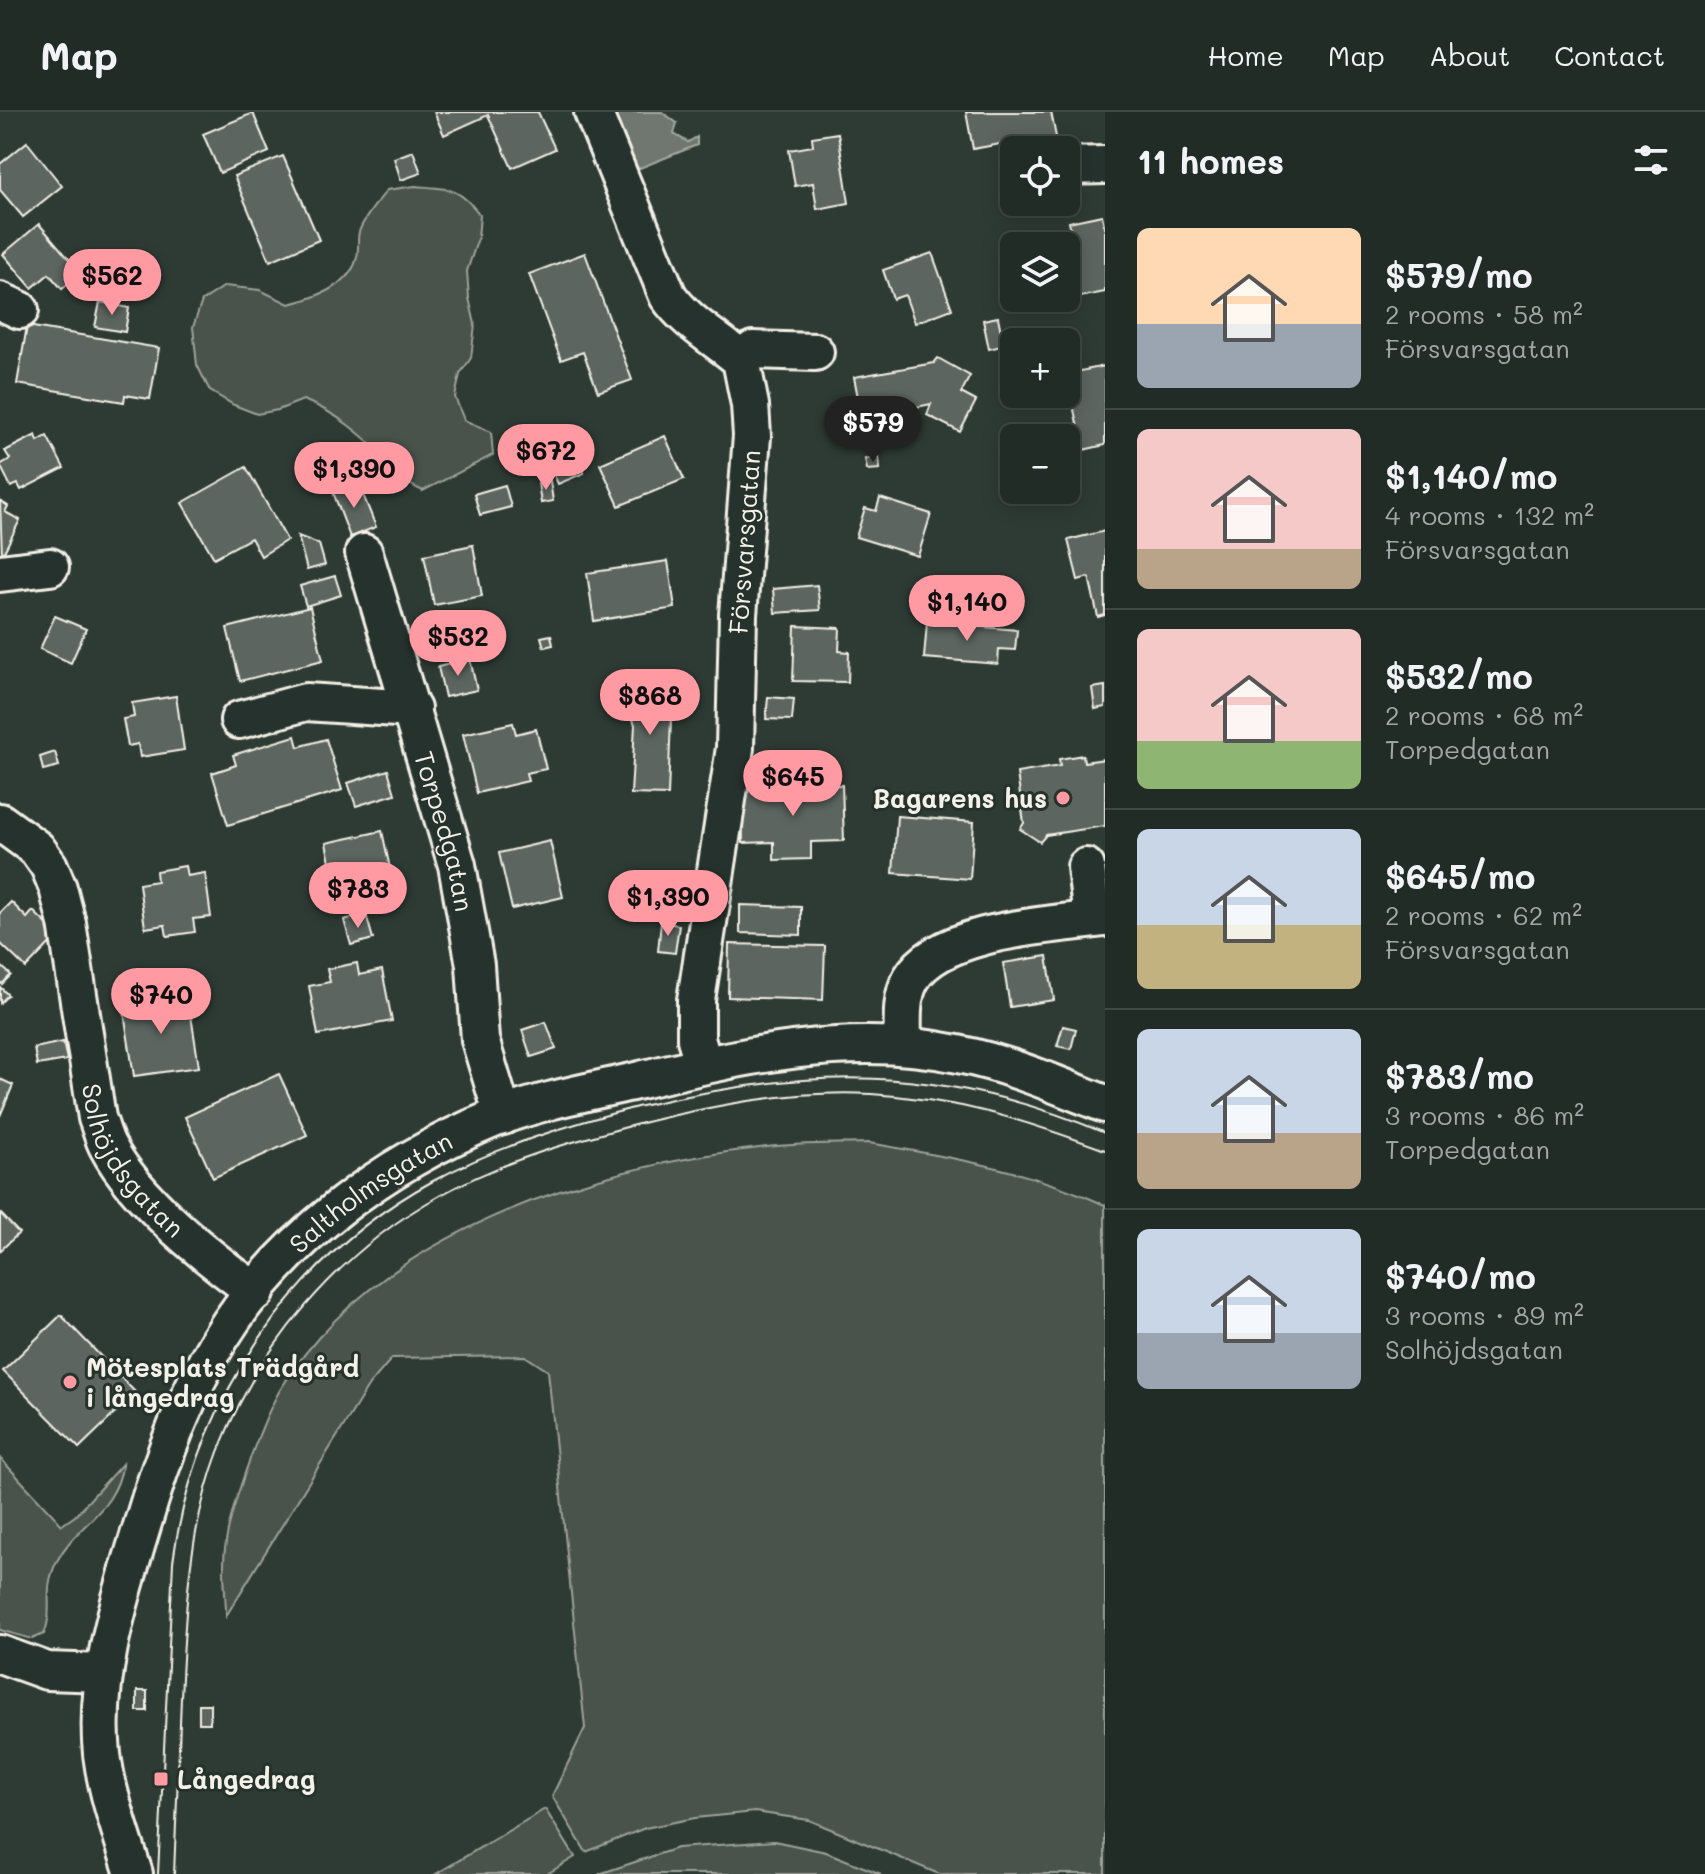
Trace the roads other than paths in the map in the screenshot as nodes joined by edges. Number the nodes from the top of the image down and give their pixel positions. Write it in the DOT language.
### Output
graph roads {
  1 [pos="593,112"];
  2 [pos="1105,165"];
  3 [pos="1080,166"];
  4 [pos="815,352"];
  5 [pos="741,360"];
  6 [pos="364,553"];
  7 [pos="50,567"];
  8 [pos="0,573"];
  9 [pos="412,709"];
  10 [pos="239,720"];
  11 [pos="0,822"];
  12 [pos="1086,867"];
  13 [pos="1098,918"];
  14 [pos="903,1046"];
  15 [pos="704,1065"];
  16 [pos="1105,1104"];
  17 [pos="503,1116"];
  18 [pos="256,1292"];
  19 [pos="0,1654"];
  20 [pos="104,1673"];
  21 [pos="134,1874"];
  1 -- 5 [label="street"];
  2 -- 3 [label="street"];
  4 -- 5 [label="street"];
  5 -- 15 [label="street, Försvarsgatan"];
  6 -- 9 [label="street, Torpedgatan"];
  7 -- 8 [label="street"];
  9 -- 10 [label="street"];
  9 -- 17 [label="street, Torpedgatan"];
  11 -- 18 [label="street, Solhöjdsgatan"];
  12 -- 13 [label="street"];
  13 -- 14 [label="street"];
  14 -- 15 [label="street, Saltholmsgatan"];
  14 -- 16 [label="street, Saltholmsgatan"];
  15 -- 17 [label="street, Saltholmsgatan"];
  17 -- 18 [label="street, Saltholmsgatan"];
  18 -- 20 [label="street, Saltholmsgatan"];
  19 -- 20 [label="street"];
  20 -- 21 [label="street, Saltholmsgatan"];
}
